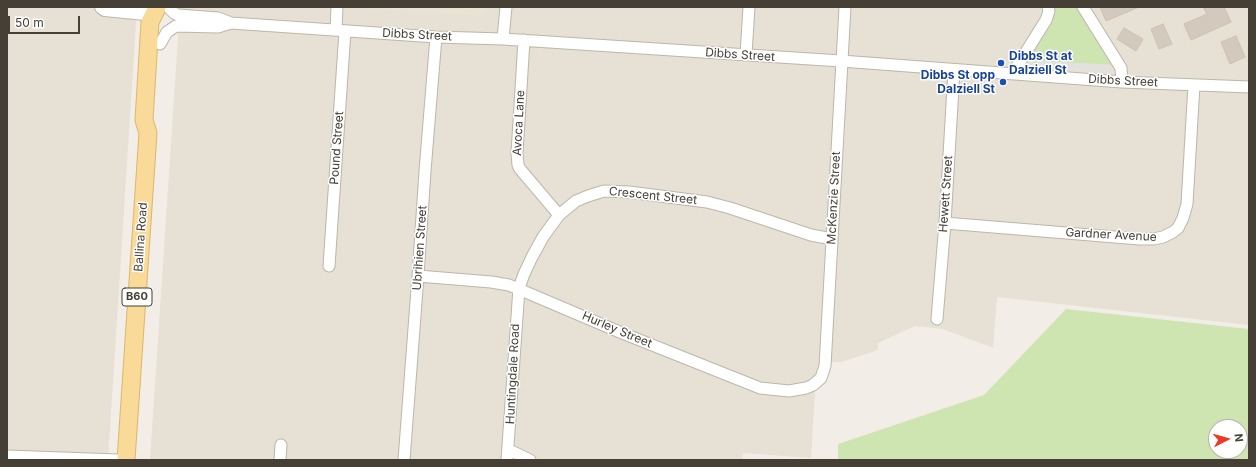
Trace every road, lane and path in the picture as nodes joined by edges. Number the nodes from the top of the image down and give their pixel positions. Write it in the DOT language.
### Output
graph roads {
  1 [pos="102,7"];
  2 [pos="337,7"];
  3 [pos="506,7"];
  4 [pos="750,7"];
  5 [pos="845,7"];
  6 [pos="1048,7"];
  7 [pos="1083,7"];
  8 [pos="158,8"];
  9 [pos="231,23"];
  10 [pos="340,31"];
  11 [pos="436,37"];
  12 [pos="503,39"];
  13 [pos="524,40"];
  14 [pos="160,44"];
  15 [pos="746,55"];
  16 [pos="841,61"];
  17 [pos="954,70"];
  18 [pos="1013,74"];
  19 [pos="1122,82"];
  20 [pos="1194,85"];
  21 [pos="1249,87"];
  22 [pos="148,133"];
  23 [pos="559,215"];
  24 [pos="945,223"];
  25 [pos="832,238"];
  26 [pos="329,266"];
  27 [pos="418,276"];
  28 [pos="519,288"];
  29 [pos="937,319"];
  30 [pos="813,385"];
  31 [pos="281,445"];
  32 [pos="508,455"];
  33 [pos="7,456"];
  34 [pos="118,460"];
  35 [pos="126,460"];
  36 [pos="280,460"];
  37 [pos="404,460"];
  38 [pos="530,460"];
  1 -- 8 [label="street"];
  2 -- 10 [label="street, Pound Street"];
  3 -- 12 [label="street"];
  4 -- 15 [label="street"];
  5 -- 16 [label="street, McKenzie Street"];
  6 -- 18 [label="street"];
  7 -- 19 [label="street"];
  8 -- 9 [label="street, Dibbs Street"];
  8 -- 14 [label="main road, Ballina Road / B60"];
  8 -- 22 [label="main road, Ballina Road / B60"];
  9 -- 10 [label="street, Dibbs Street"];
  9 -- 14 [label="street, Dibbs Street"];
  10 -- 11 [label="street, Dibbs Street"];
  10 -- 26 [label="street, Pound Street"];
  11 -- 12 [label="street, Dibbs Street"];
  11 -- 27 [label="street, Ubrihien Street"];
  12 -- 13 [label="street, Dibbs Street"];
  13 -- 15 [label="street, Dibbs Street"];
  13 -- 23 [label="street, Avoca Lane"];
  14 -- 22 [label="main road, Ballina Road / B60"];
  15 -- 16 [label="street, Dibbs Street"];
  16 -- 17 [label="street, Dibbs Street"];
  16 -- 25 [label="street, McKenzie Street"];
  17 -- 18 [label="street, Dibbs Street"];
  17 -- 24 [label="street, Hewett Street"];
  18 -- 19 [label="street, Dibbs Street"];
  19 -- 20 [label="street, Dibbs Street"];
  20 -- 21 [label="street, Dibbs Street"];
  20 -- 24 [label="street, Gardner Avenue"];
  22 -- 35 [label="main road, Ballina Road / B60"];
  23 -- 25 [label="street, Crescent Street"];
  23 -- 28 [label="street, Crescent Street"];
  24 -- 29 [label="street, Hewett Street"];
  25 -- 30 [label="street, McKenzie Street"];
  27 -- 28 [label="street, Hurley Street"];
  27 -- 37 [label="street, Ubrihien Street"];
  28 -- 30 [label="street, Hurley Street"];
  28 -- 32 [label="street, Huntingdale Road"];
  31 -- 36 [label="street"];
  32 -- 38 [label="street"];
  33 -- 34 [label="street"];
}
